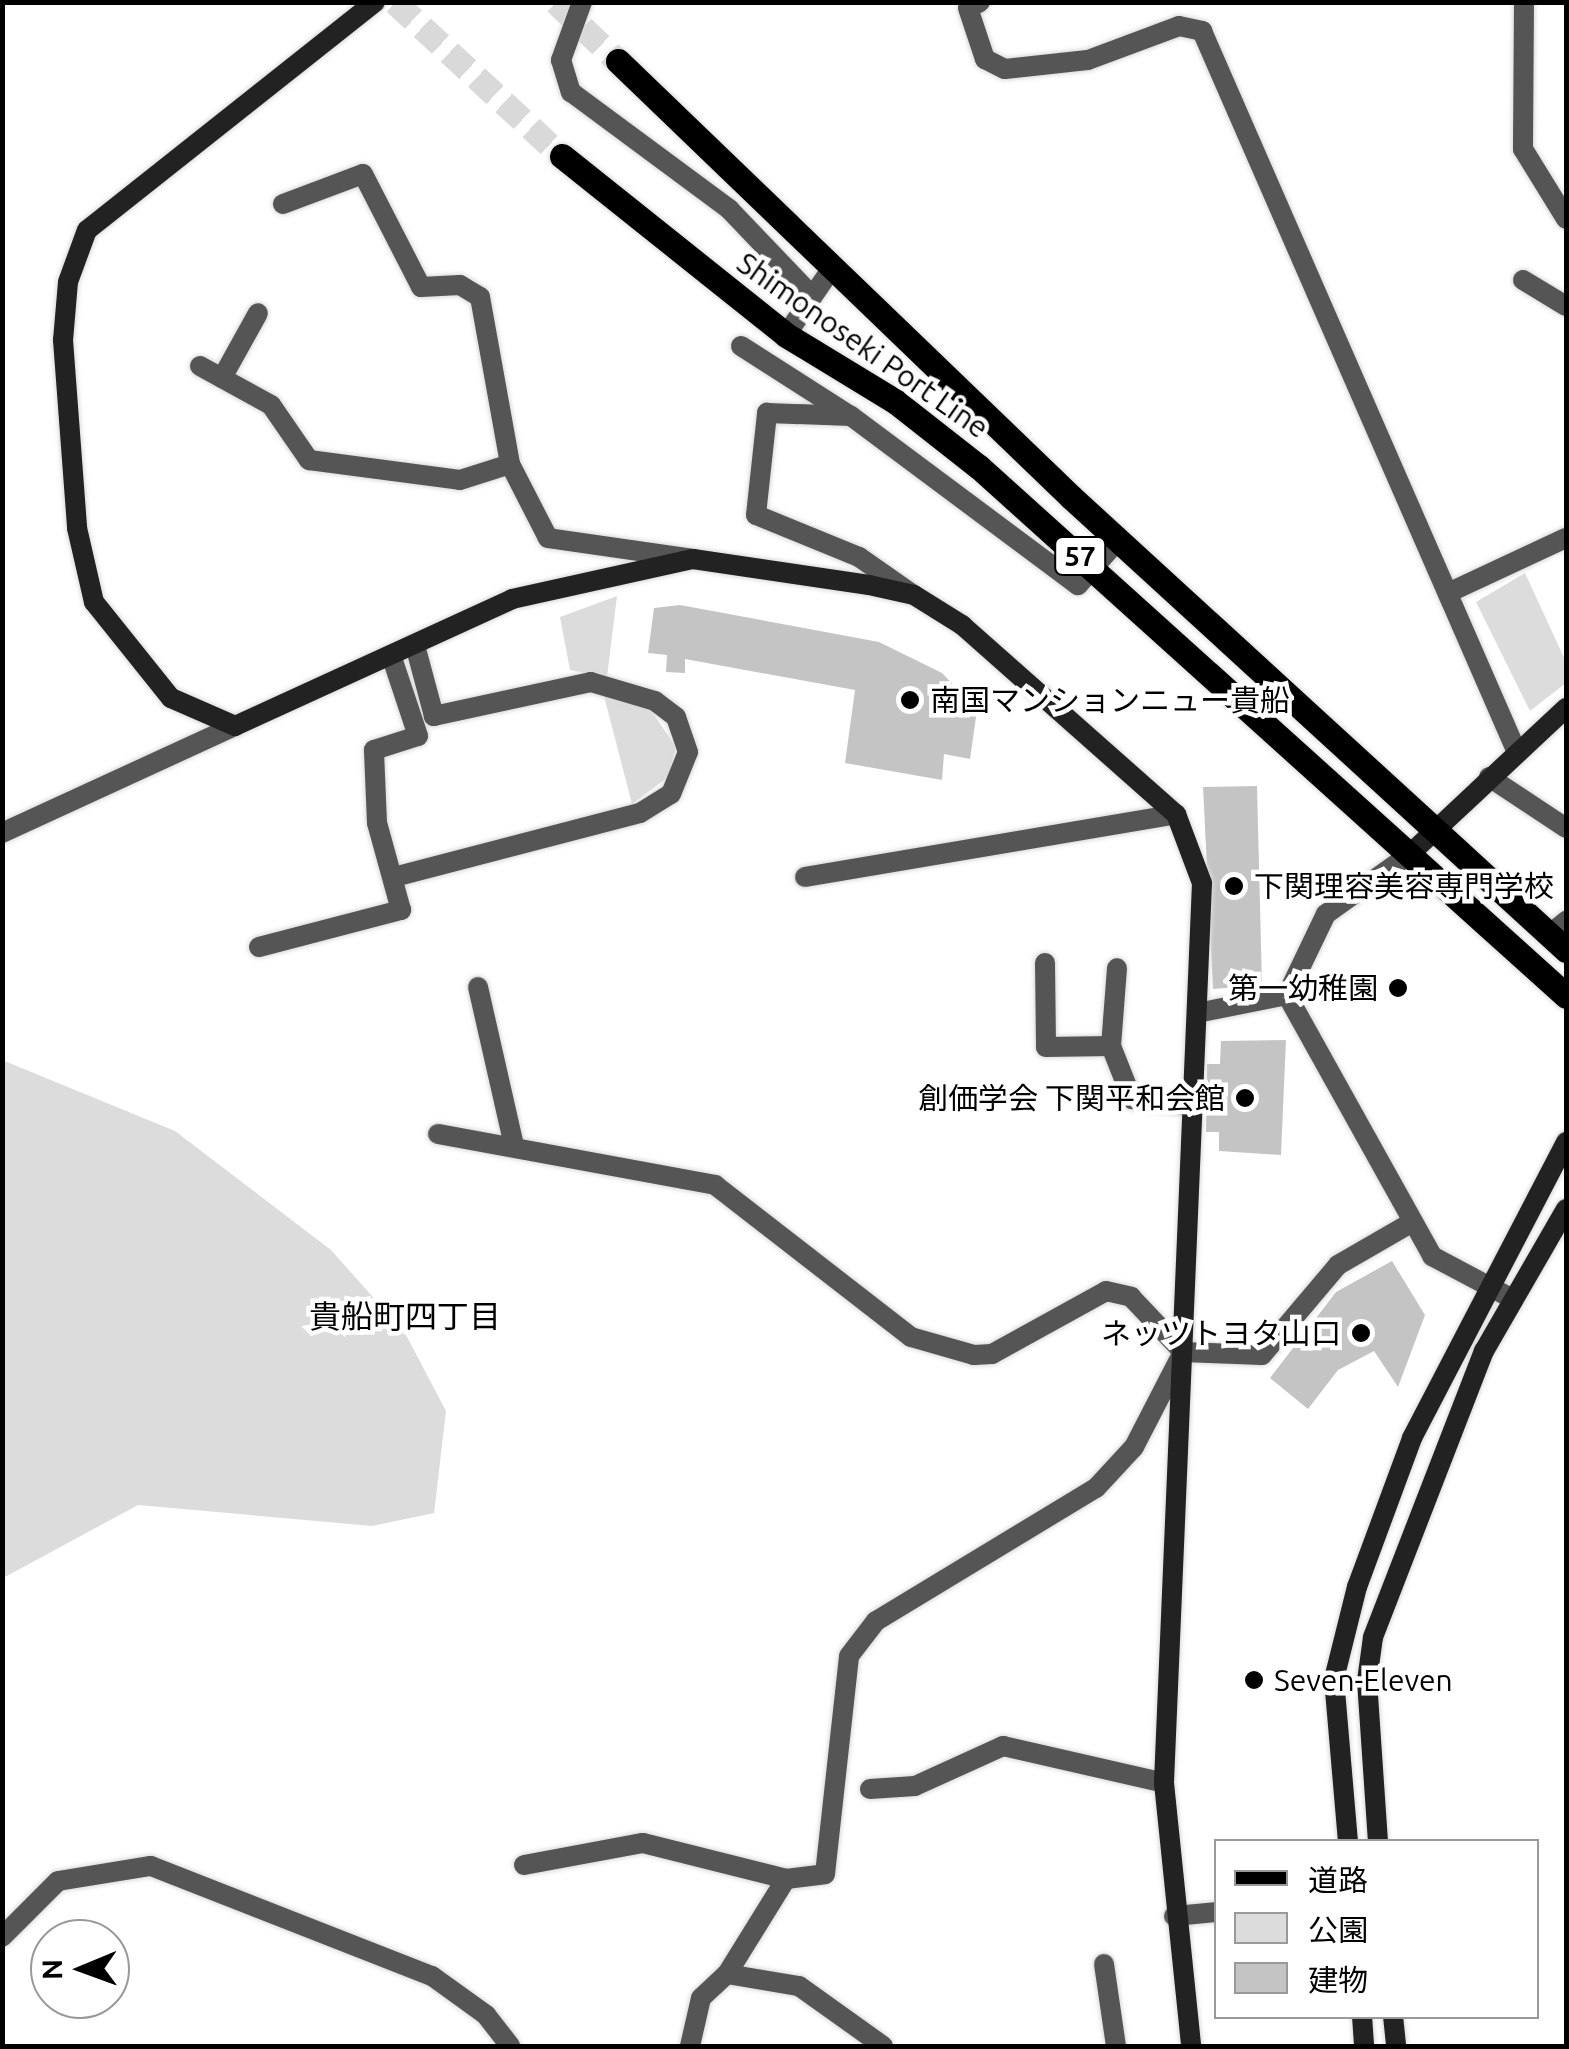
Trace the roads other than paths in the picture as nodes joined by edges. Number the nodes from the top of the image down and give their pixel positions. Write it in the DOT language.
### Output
graph roads {
  1 [pos="375,2"];
  2 [pos="582,2"];
  3 [pos="980,2"];
  4 [pos="1524,2"];
  5 [pos="618,61"];
  6 [pos="562,156"];
  7 [pos="283,204"];
  8 [pos="1566,219"];
  9 [pos="830,271"];
  10 [pos="1523,280"];
  11 [pos="812,296"];
  12 [pos="1566,306"];
  13 [pos="258,313"];
  14 [pos="786,335"];
  15 [pos="741,346"];
  16 [pos="200,366"];
  17 [pos="222,378"];
  18 [pos="850,416"];
  19 [pos="510,464"];
  20 [pos="1566,538"];
  21 [pos="1119,539"];
  22 [pos="692,559"];
  23 [pos="1094,568"];
  24 [pos="1450,592"];
  25 [pos="914,595"];
  26 [pos="414,646"];
  27 [pos="390,654"];
  28 [pos="1566,708"];
  29 [pos="234,726"];
  30 [pos="1516,750"];
  31 [pos="1489,777"];
  32 [pos="1176,814"];
  33 [pos="1436,827"];
  34 [pos="1566,828"];
  35 [pos="2,833"];
  36 [pos="1410,854"];
  37 [pos="394,877"];
  38 [pos="805,877"];
  39 [pos="1561,935"];
  40 [pos="259,947"];
  41 [pos="1045,964"];
  42 [pos="1117,968"];
  43 [pos="478,987"];
  44 [pos="1288,995"];
  45 [pos="1566,996"];
  46 [pos="1197,1013"];
  47 [pos="1111,1046"];
  48 [pos="1193,1106"];
  49 [pos="438,1134"];
  50 [pos="1566,1142"];
  51 [pos="514,1146"];
  52 [pos="1566,1209"];
  53 [pos="1409,1224"];
  54 [pos="1486,1284"];
  55 [pos="1511,1298"];
  56 [pos="1183,1352"];
  57 [pos="1164,1784"];
  58 [pos="870,1789"];
  59 [pos="1348,1839"];
  60 [pos="1378,1839"];
  61 [pos="524,1865"];
  62 [pos="786,1879"];
  63 [pos="1214,1912"];
  64 [pos="1174,1916"];
  65 [pos="2,1937"];
  66 [pos="1104,1964"];
  67 [pos="727,1974"];
  68 [pos="1362,2019"];
  69 [pos="1393,2019"];
  70 [pos="510,2046"];
  71 [pos="690,2046"];
  72 [pos="883,2046"];
  73 [pos="1116,2046"];
  74 [pos="1192,2046"];
  75 [pos="1364,2046"];
  76 [pos="1396,2046"];
  1 -- 29 [label="street"];
  2 -- 11 [label="street"];
  3 -- 24 [label="street"];
  4 -- 8 [label="street"];
  5 -- 9 [label="main road, Shimonoseki Port Line / 57"];
  6 -- 14 [label="main road, Shimonoseki Port Line / 57"];
  7 -- 19 [label="street"];
  9 -- 11 [label="street"];
  9 -- 21 [label="main road, Shimonoseki Port Line / 57"];
  10 -- 12 [label="street"];
  11 -- 14 [label="street"];
  13 -- 17 [label="street"];
  14 -- 23 [label="main road, Shimonoseki Port Line / 57"];
  15 -- 18 [label="street"];
  16 -- 17 [label="street"];
  17 -- 19 [label="street"];
  18 -- 23 [label="street"];
  18 -- 25 [label="street"];
  19 -- 22 [label="street"];
  20 -- 24 [label="street"];
  21 -- 23 [label="street"];
  21 -- 33 [label="main road, Shimonoseki Port Line / 57"];
  22 -- 25 [label="street"];
  22 -- 26 [label="street"];
  23 -- 36 [label="main road, Shimonoseki Port Line / 57"];
  24 -- 30 [label="street"];
  25 -- 32 [label="street"];
  26 -- 27 [label="street"];
  26 -- 37 [label="street"];
  27 -- 29 [label="street"];
  27 -- 37 [label="street"];
  28 -- 30 [label="street"];
  29 -- 35 [label="street"];
  30 -- 31 [label="street"];
  31 -- 33 [label="street"];
  31 -- 34 [label="street"];
  32 -- 38 [label="street"];
  32 -- 46 [label="street"];
  33 -- 36 [label="street"];
  33 -- 39 [label="main road, Shimonoseki Port Line / 57"];
  36 -- 44 [label="street"];
  36 -- 45 [label="main road, Shimonoseki Port Line / 57"];
  37 -- 40 [label="street"];
  41 -- 47 [label="street"];
  42 -- 47 [label="street"];
  43 -- 51 [label="street"];
  44 -- 46 [label="street"];
  44 -- 53 [label="street"];
  46 -- 48 [label="street"];
  47 -- 48 [label="street"];
  48 -- 56 [label="street"];
  49 -- 51 [label="street"];
  50 -- 54 [label="street"];
  51 -- 56 [label="street"];
  52 -- 55 [label="street"];
  53 -- 54 [label="street"];
  53 -- 56 [label="street"];
  54 -- 55 [label="street"];
  54 -- 59 [label="street"];
  55 -- 60 [label="street"];
  56 -- 57 [label="street"];
  56 -- 62 [label="street"];
  57 -- 58 [label="street"];
  57 -- 64 [label="street"];
  61 -- 62 [label="street"];
  62 -- 67 [label="street"];
  63 -- 64 [label="street"];
  64 -- 74 [label="street"];
  65 -- 70 [label="street"];
  66 -- 73 [label="street"];
  67 -- 71 [label="street"];
  67 -- 72 [label="street"];
  68 -- 75 [label="street"];
  69 -- 76 [label="street"];
}
